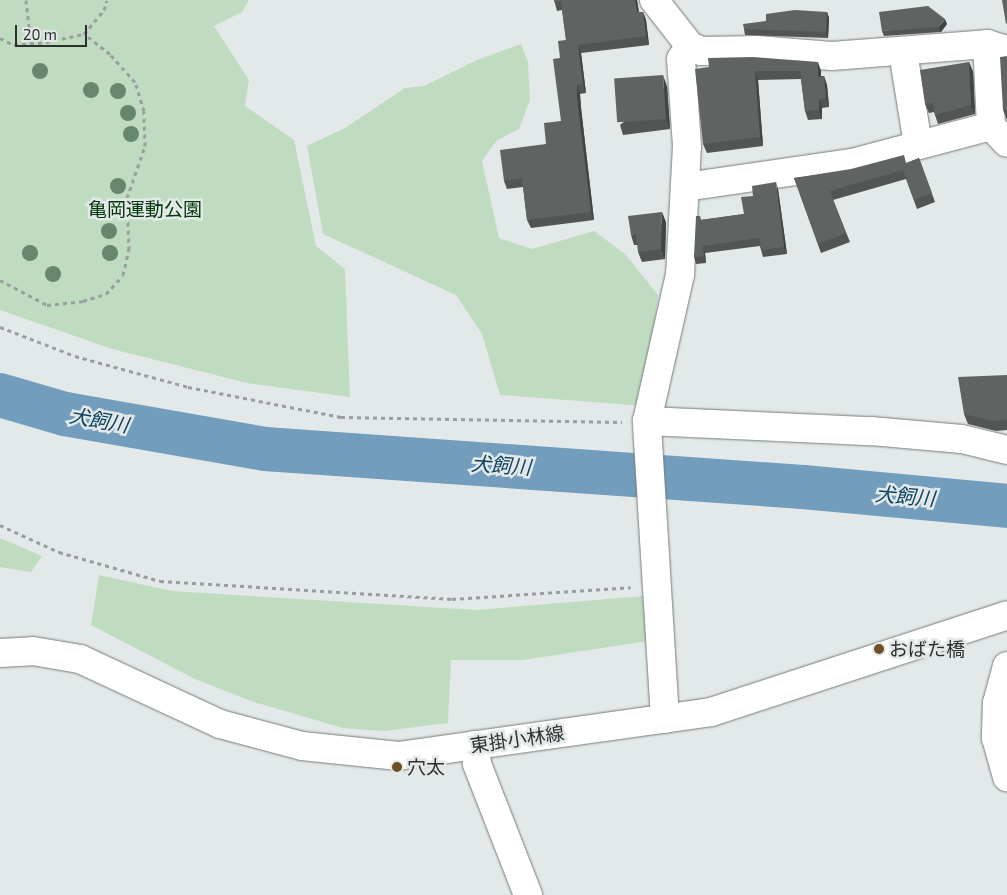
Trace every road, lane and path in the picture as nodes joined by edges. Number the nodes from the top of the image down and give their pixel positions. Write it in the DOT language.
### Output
graph roads {
  1 [pos="26,0"];
  2 [pos="107,0"];
  3 [pos="654,0"];
  4 [pos="84,34"];
  5 [pos="0,38"];
  6 [pos="31,44"];
  7 [pos="690,46"];
  8 [pos="997,47"];
  9 [pos="903,52"];
  10 [pos="999,134"];
  11 [pos="918,145"];
  12 [pos="685,187"];
  13 [pos="0,280"];
  14 [pos="0,327"];
  15 [pos="648,430"];
  16 [pos="1007,450"];
  17 [pos="0,524"];
  18 [pos="656,577"];
  19 [pos="1007,615"];
  20 [pos="0,653"];
  21 [pos="1007,666"];
  22 [pos="665,719"];
  23 [pos="475,745"];
  24 [pos="1007,777"];
  25 [pos="528,895"];
  1 -- 6 [label="path"];
  2 -- 4 [label="path"];
  3 -- 7 [label="street"];
  4 -- 6 [label="path"];
  4 -- 13 [label="path"];
  5 -- 6 [label="path"];
  7 -- 9 [label="street"];
  7 -- 12 [label="street"];
  8 -- 9 [label="street"];
  8 -- 10 [label="street"];
  9 -- 11 [label="street"];
  10 -- 11 [label="street"];
  11 -- 12 [label="street"];
  12 -- 15 [label="street"];
  14 -- 15 [label="path"];
  15 -- 16 [label="street"];
  15 -- 18 [label="street"];
  17 -- 18 [label="path"];
  18 -- 22 [label="street"];
  19 -- 22 [label="street, 東掛小林線"];
  20 -- 23 [label="street, 東掛小林線"];
  21 -- 24 [label="street"];
  22 -- 23 [label="street, 東掛小林線"];
  23 -- 25 [label="street"];
}
